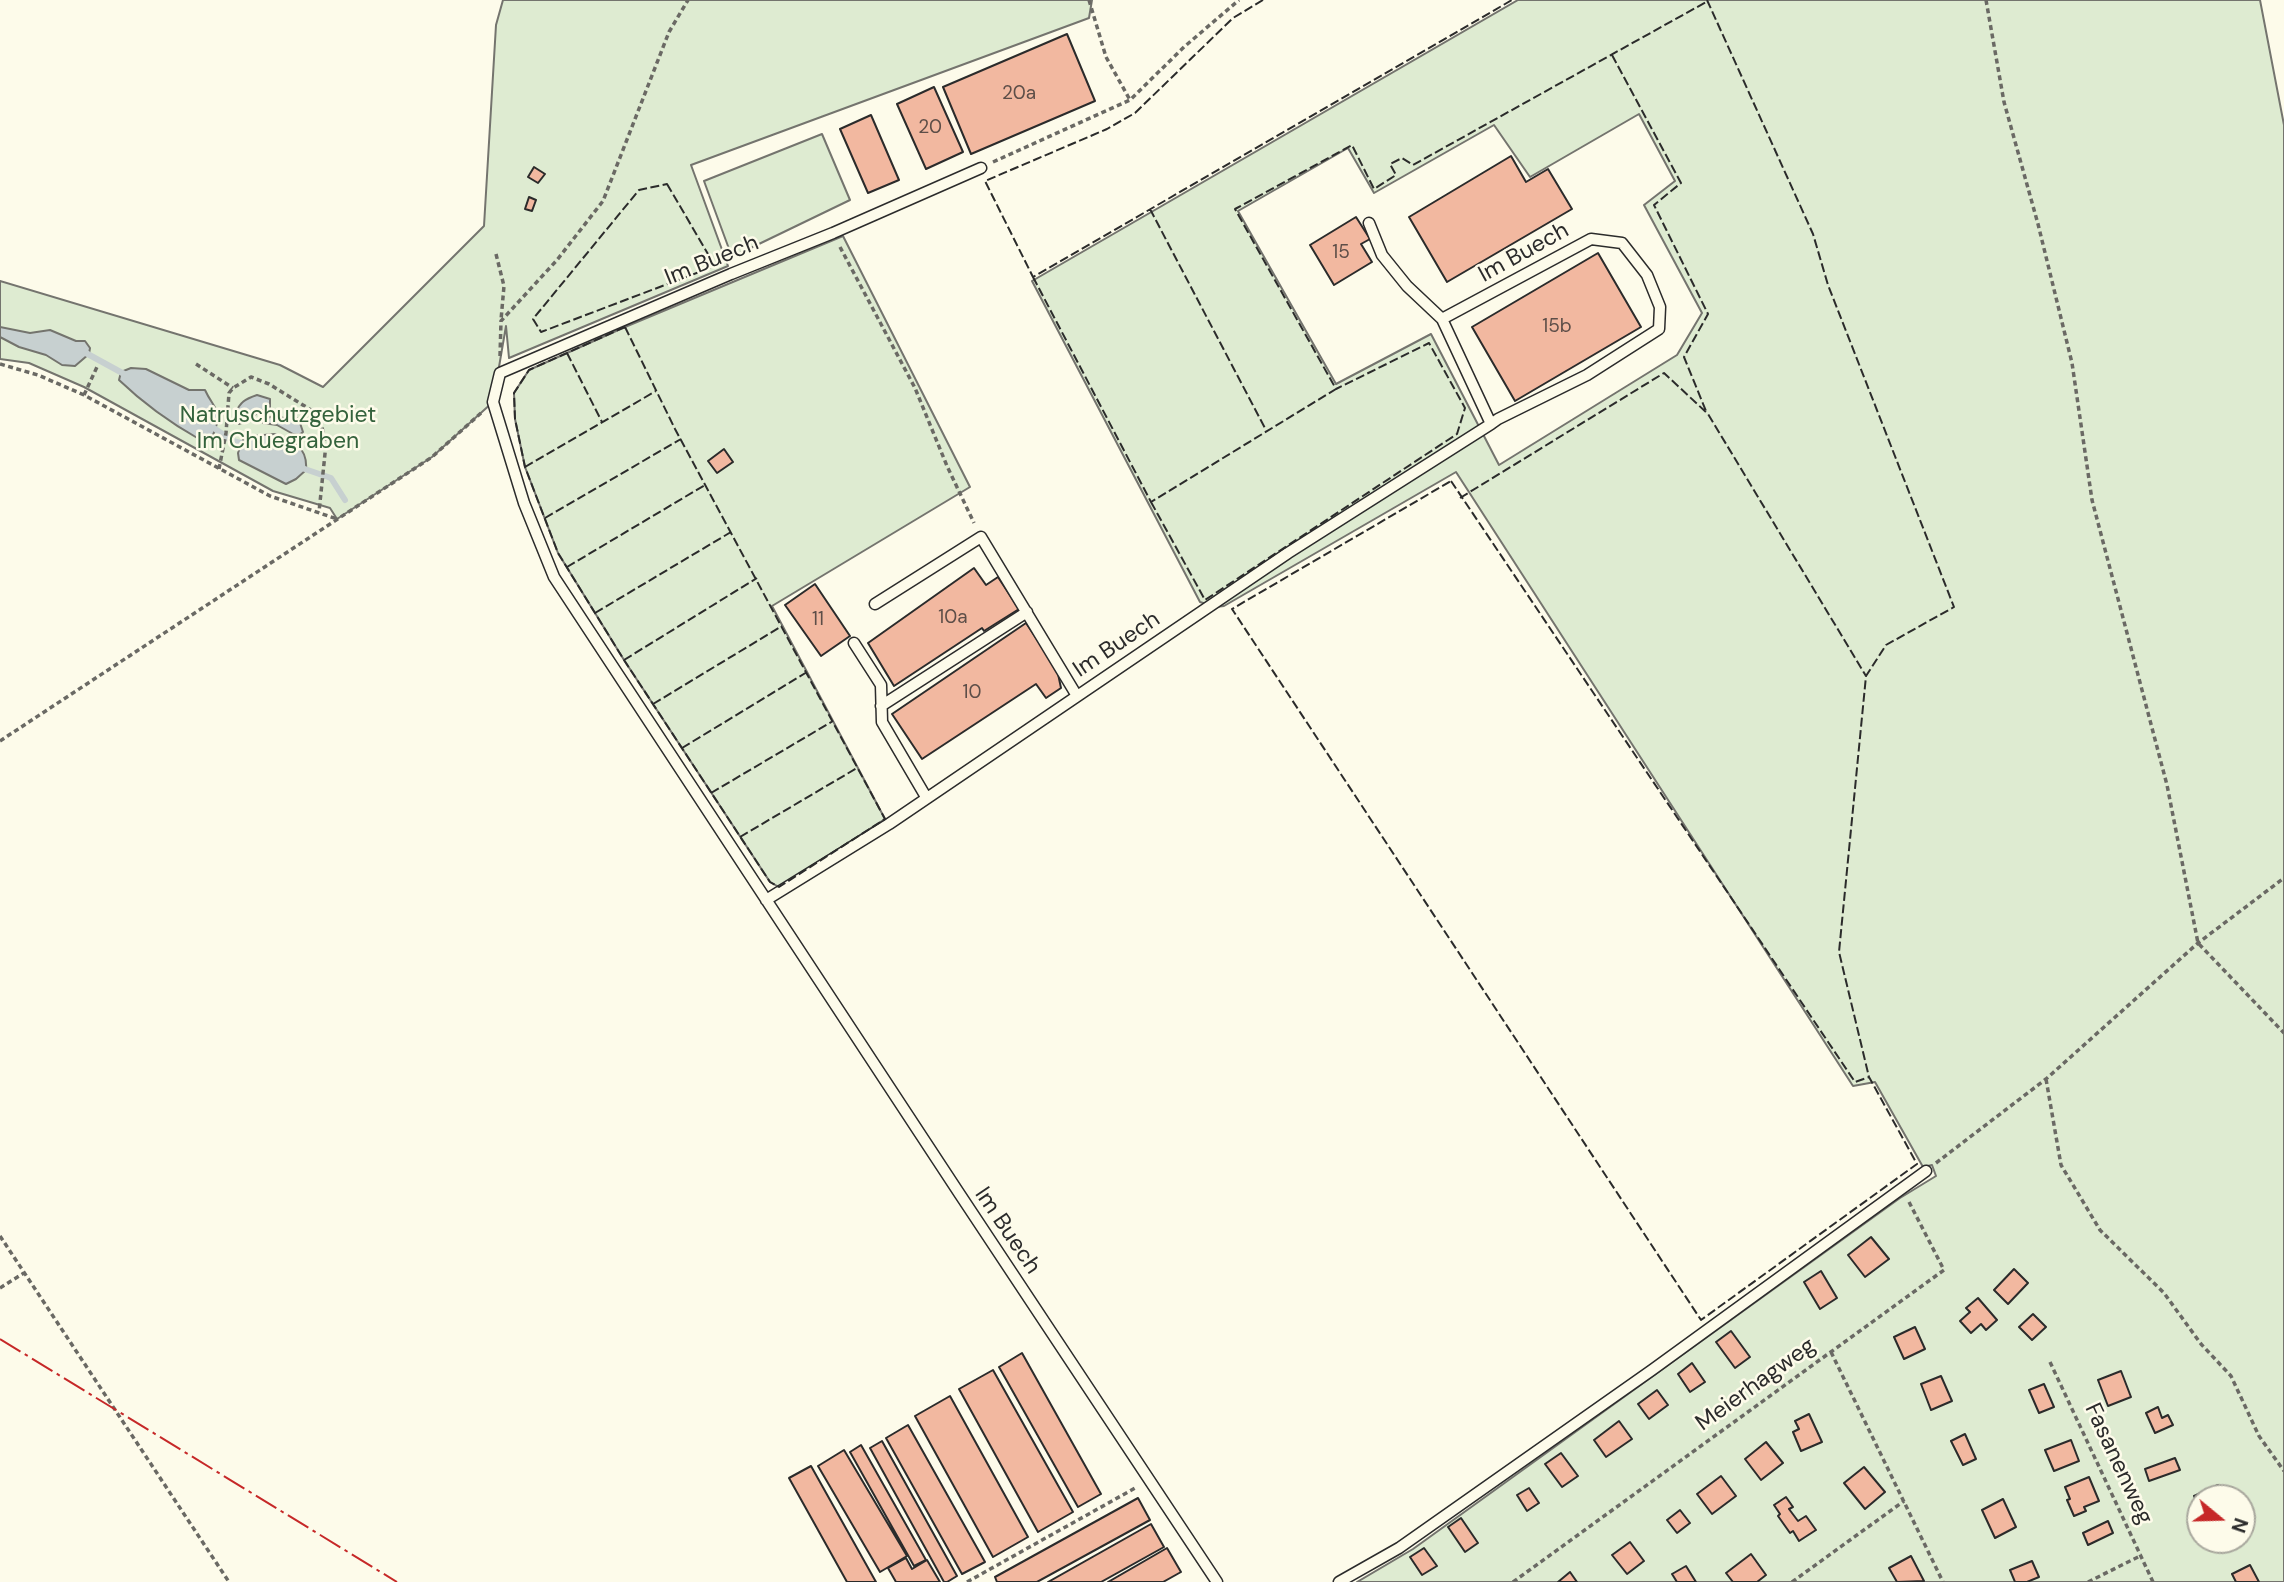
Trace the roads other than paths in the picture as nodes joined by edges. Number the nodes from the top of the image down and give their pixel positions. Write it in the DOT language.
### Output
graph roads {
  1 [pos="981,168"];
  2 [pos="1368,223"];
  3 [pos="1441,319"];
  4 [pos="1491,424"];
  5 [pos="875,604"];
  6 [pos="1027,612"];
  7 [pos="855,643"];
  8 [pos="1077,696"];
  9 [pos="881,706"];
  10 [pos="926,797"];
  11 [pos="766,900"];
  12 [pos="1926,1171"];
  13 [pos="1217,1582"];
  14 [pos="1339,1582"];
  1 -- 11 [label="lane, Im Buech"];
  2 -- 3 [label="lane"];
  3 -- 4 [label="lane"];
  3 -- 4 [label="lane, Im Buech"];
  4 -- 8 [label="lane, Im Buech"];
  5 -- 6 [label="lane"];
  6 -- 8 [label="lane"];
  6 -- 9 [label="lane"];
  7 -- 9 [label="lane"];
  8 -- 10 [label="lane, Im Buech"];
  9 -- 10 [label="lane"];
  10 -- 11 [label="lane, Im Buech"];
  11 -- 13 [label="lane, Im Buech"];
  12 -- 14 [label="lane"];
}
